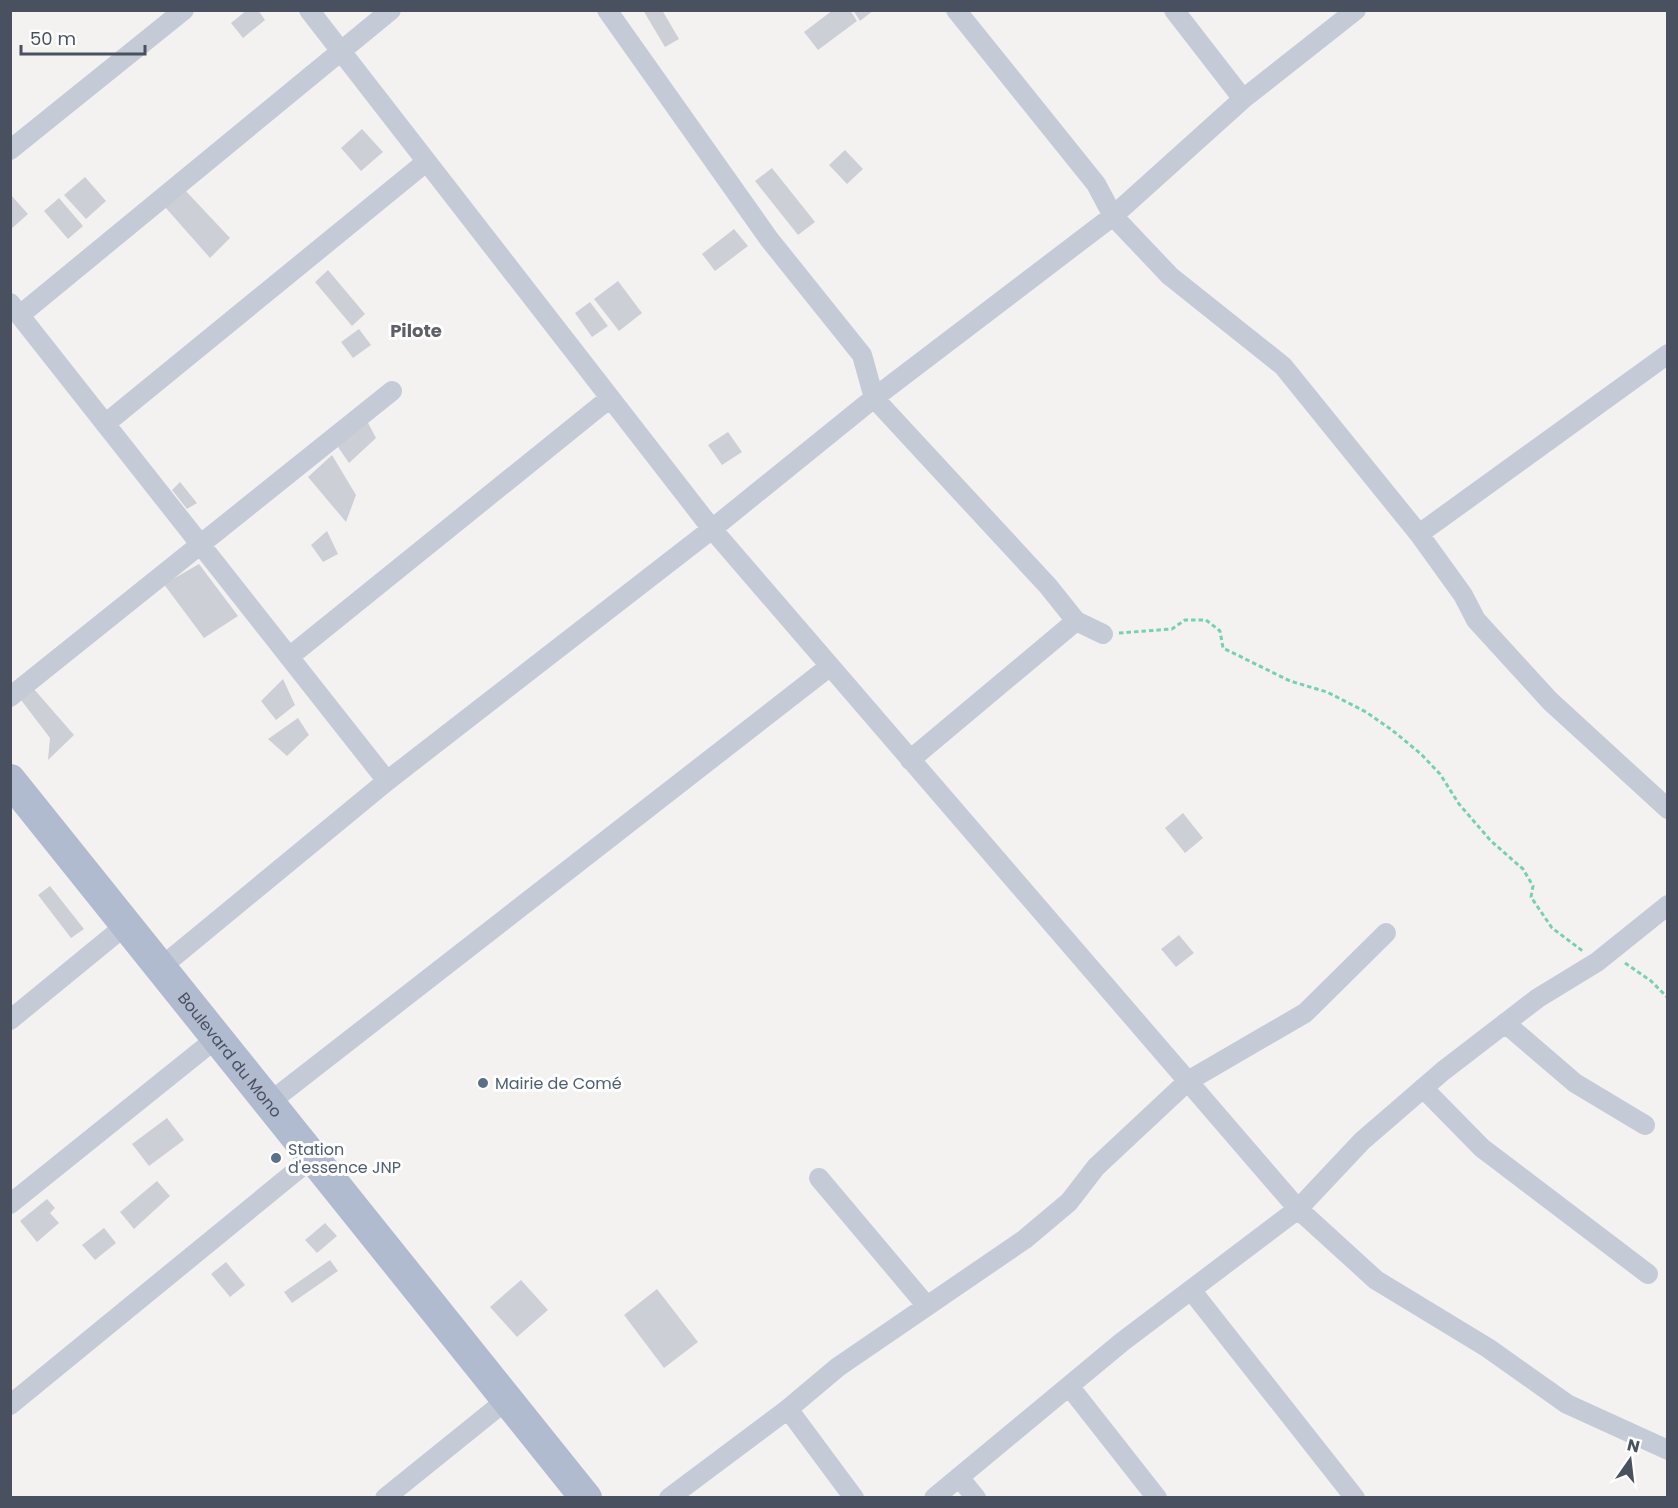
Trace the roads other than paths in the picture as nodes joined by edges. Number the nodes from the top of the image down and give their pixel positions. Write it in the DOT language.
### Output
graph roads {
  1 [pos="184,10"];
  2 [pos="309,10"];
  3 [pos="391,10"];
  4 [pos="607,10"];
  5 [pos="956,10"];
  6 [pos="1174,10"];
  7 [pos="1356,10"];
  8 [pos="341,51"];
  9 [pos="1243,99"];
  10 [pos="10,150"];
  11 [pos="426,162"];
  12 [pos="1113,216"];
  13 [pos="15,309"];
  14 [pos="1668,354"];
  15 [pos="392,391"];
  16 [pos="610,398"];
  17 [pos="874,398"];
  18 [pos="105,424"];
  19 [pos="712,529"];
  20 [pos="1419,534"];
  21 [pos="200,544"];
  22 [pos="1076,621"];
  23 [pos="1103,634"];
  24 [pos="289,657"];
  25 [pos="829,666"];
  26 [pos="10,696"];
  27 [pos="909,760"];
  28 [pos="10,780"];
  29 [pos="387,781"];
  30 [pos="1668,809"];
  31 [pos="1668,905"];
  32 [pos="126,925"];
  33 [pos="1386,933"];
  34 [pos="160,968"];
  35 [pos="10,1020"];
  36 [pos="1505,1023"];
  37 [pos="218,1037"];
  38 [pos="1188,1081"];
  39 [pos="1423,1088"];
  40 [pos="270,1102"];
  41 [pos="1645,1125"];
  42 [pos="312,1158"];
  43 [pos="819,1178"];
  44 [pos="10,1204"];
  45 [pos="1298,1209"];
  46 [pos="1648,1275"];
  47 [pos="1191,1290"];
  48 [pos="926,1305"];
  49 [pos="1069,1386"];
  50 [pos="509,1398"];
  51 [pos="10,1405"];
  52 [pos="788,1410"];
  53 [pos="1668,1450"];
  54 [pos="959,1477"];
  55 [pos="385,1497"];
  56 [pos="586,1497"];
  57 [pos="669,1497"];
  58 [pos="854,1497"];
  59 [pos="934,1497"];
  60 [pos="976,1497"];
  61 [pos="1157,1497"];
  62 [pos="1355,1497"];
  1 -- 10 [label="street"];
  2 -- 8 [label="street"];
  3 -- 8 [label="street"];
  4 -- 17 [label="street"];
  5 -- 12 [label="street"];
  6 -- 9 [label="street"];
  7 -- 9 [label="street"];
  8 -- 11 [label="street"];
  8 -- 13 [label="street"];
  9 -- 12 [label="street"];
  11 -- 16 [label="street"];
  11 -- 18 [label="street"];
  12 -- 17 [label="street"];
  12 -- 20 [label="street"];
  13 -- 18 [label="street"];
  14 -- 20 [label="street"];
  15 -- 21 [label="street"];
  16 -- 19 [label="street"];
  16 -- 24 [label="street"];
  17 -- 19 [label="street"];
  17 -- 22 [label="street"];
  18 -- 21 [label="street"];
  19 -- 25 [label="street"];
  19 -- 29 [label="street"];
  20 -- 30 [label="street"];
  21 -- 24 [label="street"];
  21 -- 26 [label="street"];
  22 -- 23 [label="street"];
  22 -- 27 [label="street"];
  24 -- 29 [label="street"];
  25 -- 27 [label="street"];
  25 -- 40 [label="street"];
  27 -- 38 [label="street"];
  28 -- 32 [label="main road, Boulevard du Mono"];
  29 -- 34 [label="street"];
  31 -- 36 [label="street"];
  32 -- 34 [label="main road, Boulevard du Mono"];
  32 -- 35 [label="street"];
  33 -- 38 [label="street"];
  34 -- 37 [label="main road, Boulevard du Mono"];
  36 -- 39 [label="street"];
  36 -- 41 [label="street"];
  37 -- 40 [label="main road, Boulevard du Mono"];
  37 -- 44 [label="street"];
  38 -- 45 [label="street"];
  38 -- 48 [label="street"];
  39 -- 45 [label="street"];
  39 -- 46 [label="street"];
  40 -- 42 [label="main road, Boulevard du Mono"];
  42 -- 50 [label="main road, Boulevard du Mono"];
  42 -- 51 [label="street"];
  43 -- 48 [label="street"];
  45 -- 47 [label="street"];
  45 -- 53 [label="street"];
  47 -- 49 [label="street"];
  47 -- 62 [label="street"];
  48 -- 52 [label="street"];
  49 -- 54 [label="street"];
  49 -- 61 [label="street"];
  50 -- 55 [label="street"];
  50 -- 56 [label="main road, Boulevard du Mono"];
  52 -- 57 [label="street"];
  52 -- 58 [label="street"];
  54 -- 59 [label="street"];
  54 -- 60 [label="street"];
}
